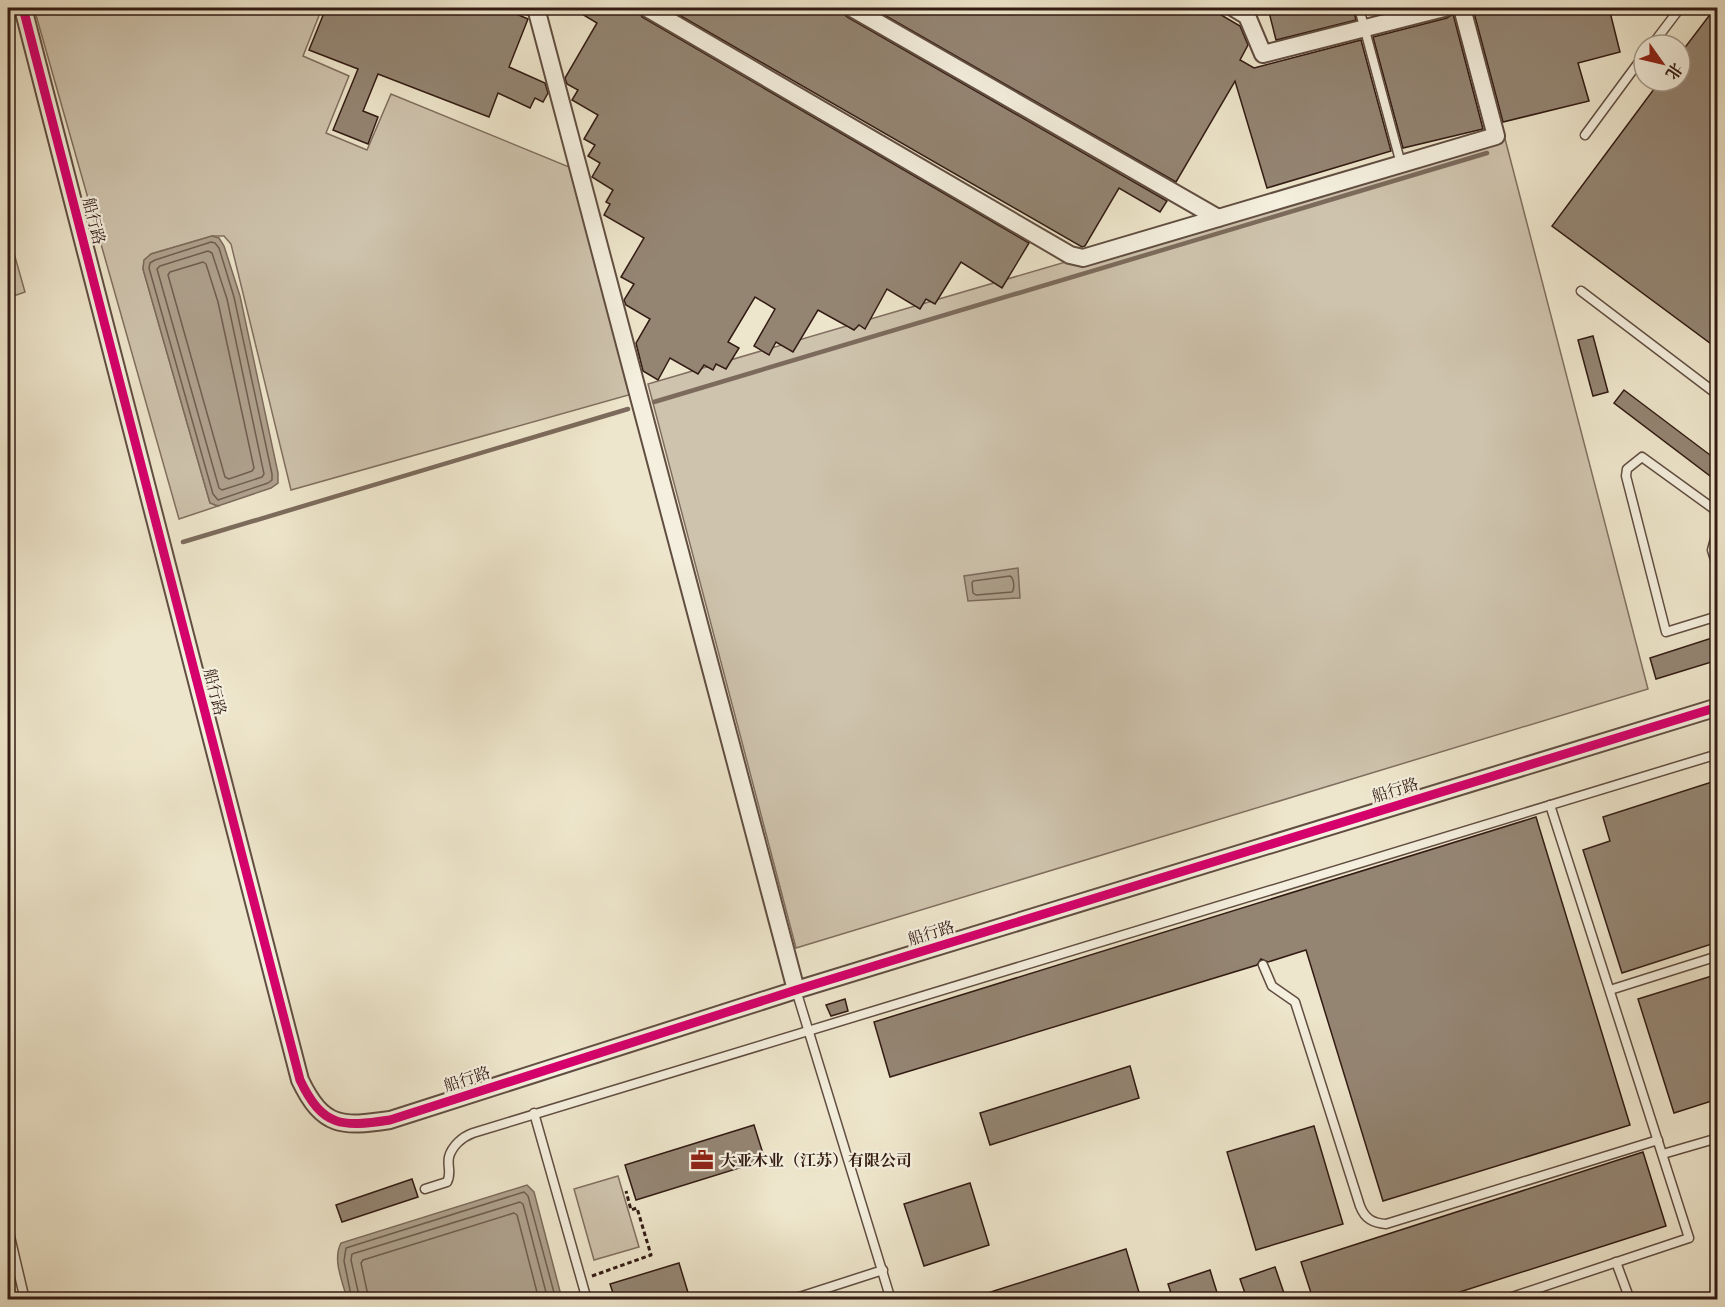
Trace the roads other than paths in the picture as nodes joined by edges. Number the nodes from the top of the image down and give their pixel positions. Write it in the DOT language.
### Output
graph roads {
  1 [pos="23,8"];
  2 [pos="646,8"];
  3 [pos="852,8"];
  4 [pos="1234,8"];
  5 [pos="1359,8"];
  6 [pos="1444,8"];
  7 [pos="1462,8"];
  8 [pos="1680,8"];
  9 [pos="532,10"];
  10 [pos="1364,28"];
  11 [pos="1661,33"];
  12 [pos="1632,71"];
  13 [pos="1585,135"];
  14 [pos="1401,164"];
  15 [pos="1218,218"];
  16 [pos="1581,291"];
  17 [pos="1718,395"];
  18 [pos="1718,512"];
  19 [pos="1718,528"];
  20 [pos="1718,569"];
  21 [pos="1718,616"];
  22 [pos="1718,707"];
  23 [pos="1718,754"];
  24 [pos="1550,805"];
  25 [pos="1718,957"];
  26 [pos="1263,965"];
  27 [pos="796,990"];
  28 [pos="1610,990"];
  29 [pos="808,1030"];
  30 [pos="534,1113"];
  31 [pos="1718,1138"];
  32 [pos="1658,1140"];
  33 [pos="1663,1154"];
  34 [pos="425,1189"];
  35 [pos="8,1228"];
  36 [pos="1616,1262"];
  37 [pos="883,1270"];
  38 [pos="25,1299"];
  39 [pos="587,1299"];
  40 [pos="790,1299"];
  41 [pos="891,1299"];
  42 [pos="1503,1299"];
  43 [pos="1630,1299"];
  1 -- 27 [label="street, 船行路"];
  2 -- 15 [label="street"];
  3 -- 15 [label="street"];
  4 -- 10 [label="street"];
  5 -- 10 [label="lane"];
  6 -- 10 [label="street"];
  7 -- 14 [label="street"];
  8 -- 11 [label="lane"];
  9 -- 27 [label="street"];
  10 -- 14 [label="lane"];
  12 -- 13 [label="lane"];
  14 -- 15 [label="street"];
  16 -- 17 [label="lane"];
  18 -- 21 [label="lane"];
  19 -- 20 [label="lane"];
  22 -- 27 [label="street, 船行路"];
  23 -- 24 [label="lane"];
  24 -- 28 [label="lane"];
  24 -- 29 [label="lane"];
  25 -- 28 [label="lane"];
  26 -- 32 [label="lane"];
  27 -- 29 [label="lane"];
  28 -- 32 [label="lane"];
  29 -- 30 [label="lane"];
  29 -- 37 [label="lane"];
  30 -- 34 [label="lane"];
  30 -- 39 [label="lane"];
  31 -- 33 [label="lane"];
  32 -- 33 [label="lane"];
  33 -- 36 [label="lane"];
  35 -- 38 [label="lane"];
  36 -- 42 [label="lane"];
  36 -- 43 [label="lane"];
  37 -- 40 [label="lane"];
  37 -- 41 [label="lane"];
}
